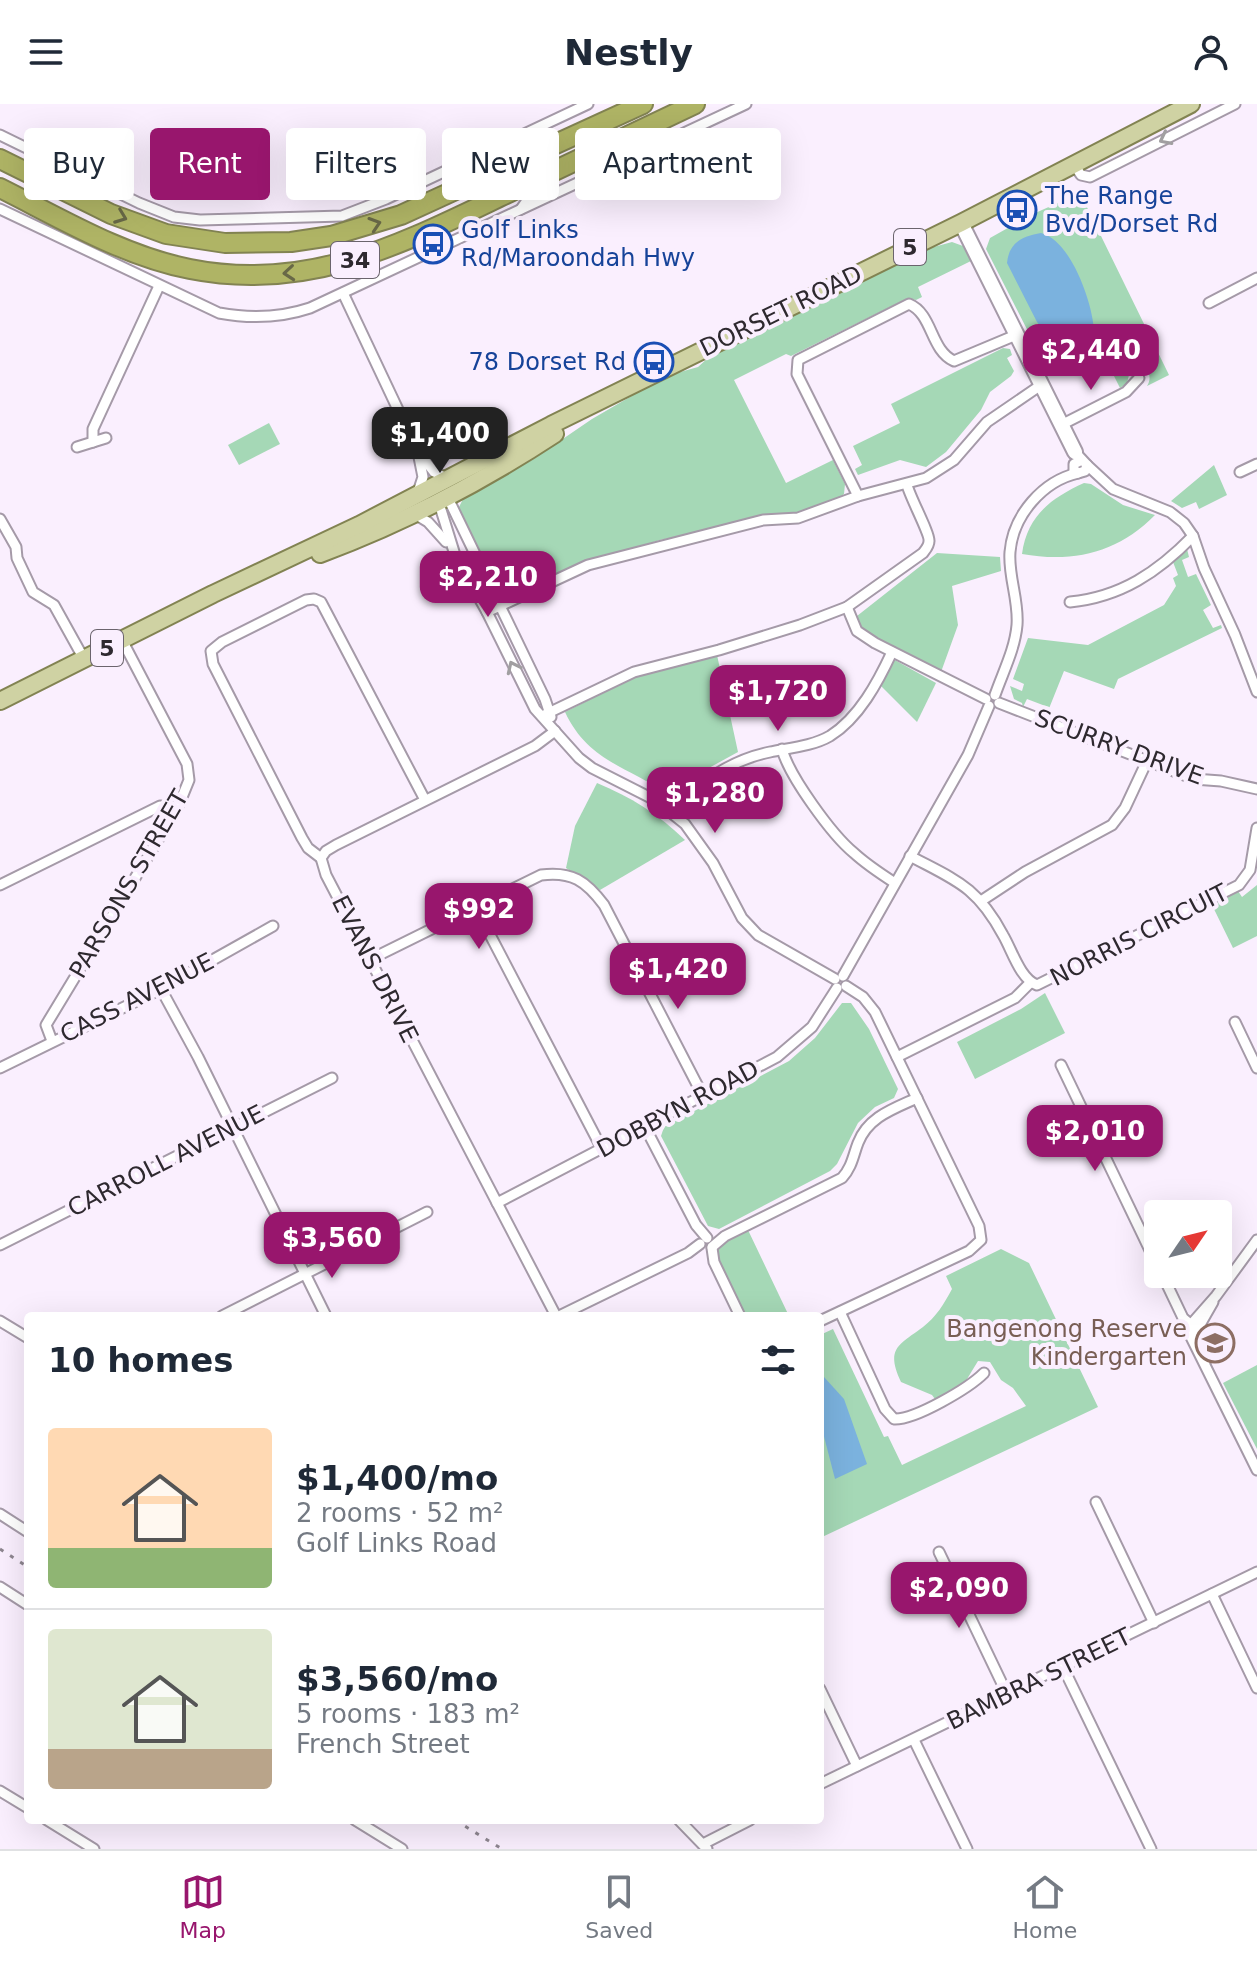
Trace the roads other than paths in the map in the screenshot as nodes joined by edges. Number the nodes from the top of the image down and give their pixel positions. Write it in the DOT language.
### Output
graph roads {
  1 [pos="586,104"];
  2 [pos="643,104"];
  3 [pos="695,104"];
  4 [pos="746,104"];
  5 [pos="1191,104"];
  6 [pos="1235,104"];
  7 [pos="0,135"];
  8 [pos="0,159"];
  9 [pos="1073,163"];
  10 [pos="559,169"];
  11 [pos="0,188"];
  12 [pos="493,200"];
  13 [pos="527,200"];
  14 [pos="0,209"];
  15 [pos="520,210"];
  16 [pos="961,223"];
  17 [pos="104,238"];
  18 [pos="64,240"];
  19 [pos="125,269"];
  20 [pos="1257,278"];
  21 [pos="159,286"];
  22 [pos="343,293"];
  23 [pos="1209,303"];
  24 [pos="1014,332"];
  25 [pos="1139,378"];
  26 [pos="1042,388"];
  27 [pos="1061,425"];
  28 [pos="106,438"];
  29 [pos="93,442"];
  30 [pos="77,447"];
  31 [pos="418,452"];
  32 [pos="1257,464"];
  33 [pos="1077,466"];
  34 [pos="1240,472"];
  35 [pos="907,485"];
  36 [pos="441,489"];
  37 [pos="416,496"];
  38 [pos="858,496"];
  39 [pos="412,513"];
  40 [pos="0,519"];
  41 [pos="1193,536"];
  42 [pos="455,555"];
  43 [pos="213,594"];
  44 [pos="1070,602"];
  45 [pos="500,606"];
  46 [pos="847,607"];
  47 [pos="487,612"];
  48 [pos="122,640"];
  49 [pos="892,652"];
  50 [pos="84,659"];
  51 [pos="1257,692"];
  52 [pos="0,701"];
  53 [pos="992,701"];
  54 [pos="546,714"];
  55 [pos="555,731"];
  56 [pos="782,749"];
  57 [pos="1144,760"];
  58 [pos="1257,792"];
  59 [pos="425,800"];
  60 [pos="178,807"];
  61 [pos="671,813"];
  62 [pos="1257,828"];
  63 [pos="912,853"];
  64 [pos="321,858"];
  65 [pos="897,879"];
  66 [pos="0,885"];
  67 [pos="983,904"];
  68 [pos="476,908"];
  69 [pos="273,926"];
  70 [pos="371,959"];
  71 [pos="840,982"];
  72 [pos="1030,983"];
  73 [pos="161,989"];
  74 [pos="1235,1022"];
  75 [pos="52,1041"];
  76 [pos="897,1057"];
  77 [pos="1061,1065"];
  78 [pos="0,1068"];
  79 [pos="1257,1068"];
  80 [pos="332,1078"];
  81 [pos="703,1096"];
  82 [pos="917,1098"];
  83 [pos="232,1127"];
  84 [pos="645,1127"];
  85 [pos="602,1149"];
  86 [pos="497,1203"];
  87 [pos="427,1212"];
  88 [pos="1144,1238"];
  89 [pos="1257,1240"];
  90 [pos="0,1245"];
  91 [pos="706,1245"];
  92 [pos="305,1275"];
  93 [pos="1169,1288"];
  94 [pos="230,1312"];
  95 [pos="324,1312"];
  96 [pos="555,1312"];
  97 [pos="565,1312"];
  98 [pos="738,1312"];
  99 [pos="840,1312"];
  100 [pos="824,1319"];
  101 [pos="0,1321"];
  102 [pos="1193,1328"];
  103 [pos="24,1336"];
  104 [pos="984,1373"];
  105 [pos="1257,1470"];
  106 [pos="1096,1502"];
  107 [pos="0,1514"];
  108 [pos="24,1529"];
  109 [pos="939,1552"];
  110 [pos="1257,1572"];
  111 [pos="0,1587"];
  112 [pos="1212,1594"];
  113 [pos="24,1602"];
  114 [pos="1154,1623"];
  115 [pos="1063,1667"];
  116 [pos="1257,1688"];
  117 [pos="1007,1694"];
  118 [pos="824,1697"];
  119 [pos="914,1740"];
  120 [pos="857,1766"];
  121 [pos="824,1782"];
  122 [pos="0,1791"];
  123 [pos="24,1806"];
  124 [pos="53,1824"];
  125 [pos="361,1824"];
  126 [pos="683,1824"];
  127 [pos="743,1824"];
  128 [pos="705,1846"];
  129 [pos="94,1849"];
  130 [pos="402,1849"];
  131 [pos="967,1849"];
  132 [pos="1151,1849"];
  1 -- 7 [label="street"];
  8 -- 2 [label="highway, 34, one-way"];
  3 -- 10 [label="highway, 34"];
  4 -- 15 [label="street"];
  5 -- 9 [label="main road, DORSET ROAD / 5"];
  6 -- 9 [label="street, one-way"];
  9 -- 16 [label="main road, DORSET ROAD / 5"];
  11 -- 17 [label="highway, 34"];
  12 -- 17 [label="highway, 34, one-way"];
  13 -- 15 [label="street"];
  14 -- 18 [label="street"];
  15 -- 22 [label="street"];
  16 -- 24 [label="street"];
  16 -- 36 [label="main road, DORSET ROAD / 5"];
  17 -- 18 [label="street"];
  17 -- 19 [label="street"];
  18 -- 19 [label="street"];
  19 -- 21 [label="street"];
  20 -- 23 [label="street"];
  21 -- 22 [label="street"];
  21 -- 29 [label="street"];
  22 -- 31 [label="street"];
  24 -- 26 [label="street"];
  24 -- 38 [label="street"];
  25 -- 27 [label="street"];
  26 -- 27 [label="street"];
  26 -- 35 [label="street"];
  27 -- 33 [label="street"];
  28 -- 29 [label="street"];
  29 -- 30 [label="street"];
  31 -- 36 [label="street"];
  31 -- 37 [label="street"];
  32 -- 34 [label="street"];
  33 -- 41 [label="street"];
  33 -- 53 [label="street, DOBBYN ROAD"];
  35 -- 38 [label="street"];
  35 -- 46 [label="street"];
  36 -- 37 [label="main road, DORSET ROAD / 5"];
  36 -- 39 [label="main road, DORSET ROAD / 5"];
  36 -- 42 [label="street"];
  36 -- 45 [label="street"];
  37 -- 43 [label="main road, DORSET ROAD / 5"];
  38 -- 45 [label="street"];
  39 -- 42 [label="street"];
  39 -- 43 [label="main road, DORSET ROAD / 5"];
  40 -- 50 [label="street"];
  41 -- 44 [label="street"];
  41 -- 51 [label="street"];
  42 -- 47 [label="street"];
  43 -- 48 [label="main road, DORSET ROAD / 5"];
  45 -- 47 [label="street"];
  45 -- 54 [label="street"];
  46 -- 49 [label="street, SCURRY DRIVE"];
  46 -- 54 [label="street"];
  54 -- 47 [label="street, one-way"];
  48 -- 50 [label="main road, DORSET ROAD / 5"];
  48 -- 60 [label="street, PARSONS STREET"];
  49 -- 53 [label="street, SCURRY DRIVE"];
  49 -- 56 [label="street"];
  50 -- 52 [label="main road, DORSET ROAD / 5"];
  53 -- 57 [label="street, SCURRY DRIVE"];
  53 -- 63 [label="street, DOBBYN ROAD"];
  54 -- 55 [label="street"];
  55 -- 59 [label="street"];
  55 -- 61 [label="street"];
  56 -- 61 [label="street"];
  56 -- 65 [label="street"];
  57 -- 58 [label="street, SCURRY DRIVE"];
  57 -- 67 [label="street"];
  59 -- 64 [label="street"];
  59 -- 64 [label="street, EVANS DRIVE"];
  60 -- 66 [label="street"];
  60 -- 75 [label="street, PARSONS STREET"];
  61 -- 71 [label="street"];
  62 -- 72 [label="street, NORRIS CIRCUIT"];
  63 -- 65 [label="street, DOBBYN ROAD"];
  63 -- 67 [label="street, NORRIS CIRCUIT"];
  64 -- 70 [label="street, EVANS DRIVE"];
  65 -- 71 [label="street, DOBBYN ROAD"];
  67 -- 72 [label="street, NORRIS CIRCUIT"];
  68 -- 70 [label="street"];
  68 -- 81 [label="street"];
  68 -- 85 [label="street"];
  69 -- 73 [label="street, CASS AVENUE"];
  70 -- 86 [label="street, EVANS DRIVE"];
  71 -- 76 [label="street"];
  71 -- 81 [label="street, DOBBYN ROAD"];
  72 -- 76 [label="street"];
  73 -- 75 [label="street, CASS AVENUE"];
  73 -- 83 [label="street"];
  74 -- 79 [label="street"];
  75 -- 78 [label="street, CASS AVENUE"];
  76 -- 82 [label="street"];
  77 -- 88 [label="street"];
  80 -- 83 [label="street, CARROLL AVENUE"];
  81 -- 84 [label="street, DOBBYN ROAD"];
  82 -- 91 [label="street"];
  82 -- 99 [label="street"];
  83 -- 90 [label="street, CARROLL AVENUE"];
  83 -- 92 [label="street"];
  84 -- 85 [label="street, DOBBYN ROAD"];
  84 -- 91 [label="street"];
  85 -- 86 [label="street, DOBBYN ROAD"];
  86 -- 96 [label="street, EVANS DRIVE"];
  87 -- 92 [label="street"];
  89 -- 102 [label="street"];
  91 -- 97 [label="street"];
  91 -- 98 [label="street"];
  92 -- 94 [label="street"];
  92 -- 95 [label="street"];
  93 -- 102 [label="street"];
  99 -- 100 [label="street"];
  99 -- 104 [label="street"];
  101 -- 103 [label="street"];
  102 -- 105 [label="street"];
  106 -- 114 [label="street"];
  107 -- 108 [label="street"];
  109 -- 117 [label="street"];
  110 -- 112 [label="street, BAMBRA STREET"];
  111 -- 113 [label="street"];
  112 -- 114 [label="street, BAMBRA STREET"];
  112 -- 116 [label="street"];
  114 -- 115 [label="street, BAMBRA STREET"];
  115 -- 117 [label="street, BAMBRA STREET"];
  115 -- 132 [label="street"];
  117 -- 119 [label="street, BAMBRA STREET"];
  118 -- 120 [label="street"];
  119 -- 120 [label="street, BAMBRA STREET"];
  119 -- 131 [label="street"];
  120 -- 121 [label="street, BAMBRA STREET"];
  122 -- 123 [label="street"];
  124 -- 129 [label="street"];
  125 -- 130 [label="street"];
  126 -- 128 [label="street"];
  127 -- 128 [label="street"];
}
